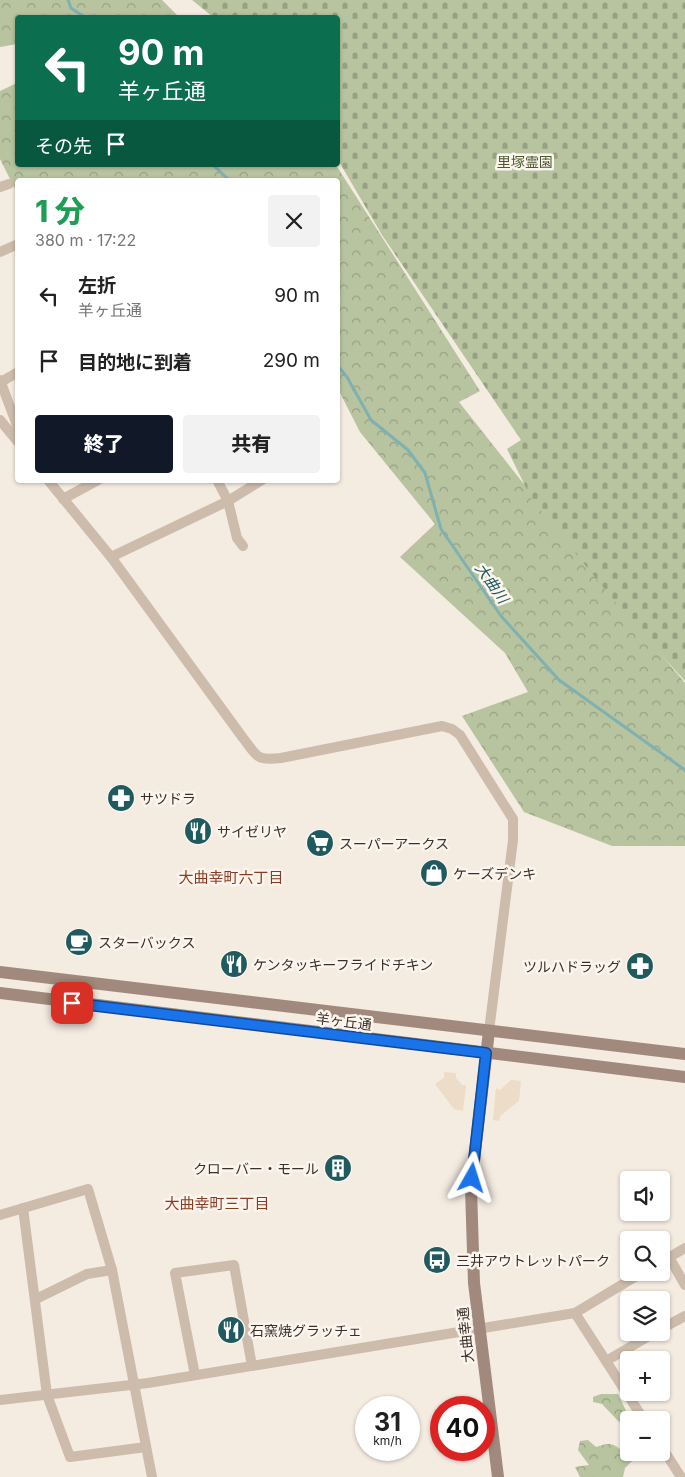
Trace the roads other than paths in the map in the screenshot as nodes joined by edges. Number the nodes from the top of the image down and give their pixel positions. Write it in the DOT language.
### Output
graph roads {
  1 [pos="15,245"];
  2 [pos="0,252"];
  3 [pos="15,374"];
  4 [pos="0,381"];
  5 [pos="0,420"];
  6 [pos="15,420"];
  7 [pos="15,438"];
  8 [pos="50,483"];
  9 [pos="92,483"];
  10 [pos="218,483"];
  11 [pos="257,483"];
  12 [pos="63,499"];
  13 [pos="228,501"];
  14 [pos="243,546"];
  15 [pos="111,557"];
  16 [pos="0,972"];
  17 [pos="0,993"];
  18 [pos="489,1031"];
  19 [pos="486,1053"];
  20 [pos="685,1054"];
  21 [pos="685,1077"];
  22 [pos="23,1208"];
  23 [pos="0,1215"];
  24 [pos="685,1248"];
  25 [pos="670,1257"];
  26 [pos="670,1266"];
  27 [pos="112,1270"];
  28 [pos="628,1281"];
  29 [pos="685,1285"];
  30 [pos="36,1299"];
  31 [pos="575,1313"];
  32 [pos="685,1316"];
  33 [pos="670,1324"];
  34 [pos="479,1328"];
  35 [pos="640,1341"];
  36 [pos="606,1361"];
  37 [pos="252,1366"];
  38 [pos="195,1375"];
  39 [pos="134,1385"];
  40 [pos="47,1394"];
  41 [pos="0,1400"];
  42 [pos="638,1411"];
  43 [pos="146,1447"];
  44 [pos="670,1460"];
  45 [pos="152,1477"];
  46 [pos="498,1477"];
  47 [pos="681,1477"];
  1 -- 2 [label="street"];
  3 -- 4 [label="street"];
  4 -- 6 [label="street"];
  5 -- 7 [label="street"];
  8 -- 12 [label="street"];
  9 -- 12 [label="street"];
  10 -- 13 [label="street"];
  11 -- 13 [label="street"];
  12 -- 15 [label="street"];
  13 -- 14 [label="street"];
  13 -- 15 [label="street"];
  15 -- 18 [label="street"];
  16 -- 18 [label="main road, 羊ヶ丘通"];
  17 -- 19 [label="main road, 羊ヶ丘通"];
  18 -- 19 [label="main road, 大曲幸通"];
  18 -- 20 [label="main road, 羊ヶ丘通"];
  19 -- 21 [label="main road, 羊ヶ丘通"];
  19 -- 34 [label="main road, 大曲幸通"];
  22 -- 23 [label="street"];
  22 -- 27 [label="street"];
  22 -- 30 [label="street"];
  24 -- 25 [label="street"];
  26 -- 29 [label="street"];
  27 -- 30 [label="street"];
  27 -- 39 [label="street"];
  28 -- 31 [label="street"];
  30 -- 40 [label="street"];
  31 -- 34 [label="street"];
  31 -- 36 [label="street"];
  32 -- 33 [label="street"];
  34 -- 37 [label="street"];
  34 -- 46 [label="main road, 大曲幸通"];
  35 -- 36 [label="street"];
  36 -- 42 [label="street"];
  37 -- 38 [label="street"];
  37 -- 38 [label="street"];
  38 -- 39 [label="street"];
  39 -- 40 [label="street"];
  39 -- 43 [label="street"];
  40 -- 41 [label="street"];
  40 -- 43 [label="street"];
  43 -- 45 [label="street"];
  44 -- 47 [label="street"];
}
